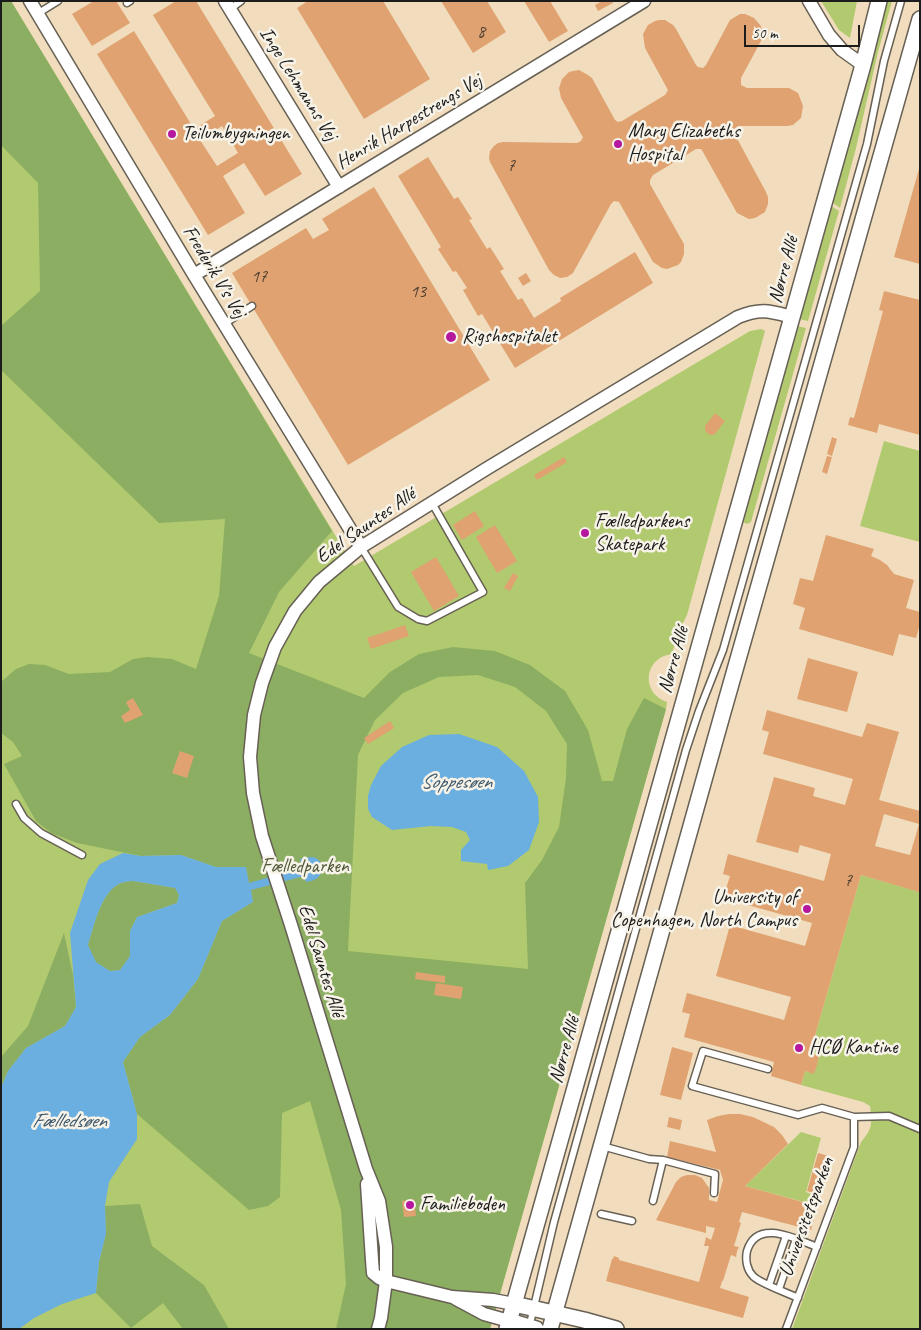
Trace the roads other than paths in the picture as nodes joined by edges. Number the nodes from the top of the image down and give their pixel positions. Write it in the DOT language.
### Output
graph roads {
  1 [pos="30,1"];
  2 [pos="58,1"];
  3 [pos="241,1"];
  4 [pos="644,1"];
  5 [pos="809,1"];
  6 [pos="879,1"];
  7 [pos="901,1"];
  8 [pos="228,5"];
  9 [pos="37,14"];
  10 [pos="920,19"];
  11 [pos="863,65"];
  12 [pos="339,187"];
  13 [pos="194,275"];
  14 [pos="252,306"];
  15 [pos="792,317"];
  16 [pos="224,324"];
  17 [pos="432,503"];
  18 [pos="361,548"];
  19 [pos="16,804"];
  20 [pos="82,855"];
  21 [pos="768,1069"];
  22 [pos="854,1117"];
  23 [pos="920,1129"];
  24 [pos="602,1146"];
  25 [pos="663,1160"];
  26 [pos="714,1193"];
  27 [pos="653,1201"];
  28 [pos="602,1214"];
  29 [pos="632,1221"];
  30 [pos="786,1236"];
  31 [pos="796,1240"];
  32 [pos="817,1246"];
  33 [pos="386,1281"];
  34 [pos="769,1285"];
  35 [pos="779,1289"];
  36 [pos="452,1297"];
  37 [pos="798,1298"];
  38 [pos="514,1304"];
  39 [pos="534,1308"];
  40 [pos="555,1313"];
  41 [pos="508,1325"];
  42 [pos="532,1328"];
  43 [pos="378,1329"];
  44 [pos="550,1329"];
  45 [pos="616,1329"];
  46 [pos="786,1329"];
  1 -- 9 [label="street, Frederik V's Vej"];
  2 -- 9 [label="lane"];
  3 -- 8 [label="lane"];
  4 -- 12 [label="street, Henrik Harpestrengs Vej"];
  5 -- 11 [label="street"];
  6 -- 11 [label="street, Nørre Allé"];
  7 -- 39 [label="lane"];
  8 -- 12 [label="street, Inge Lehmanns Vej"];
  9 -- 13 [label="street, Frederik V's Vej"];
  10 -- 24 [label="street"];
  11 -- 15 [label="street, Nørre Allé"];
  12 -- 13 [label="street, Henrik Harpestrengs Vej"];
  13 -- 16 [label="street, Frederik V's Vej"];
  14 -- 16 [label="lane"];
  15 -- 17 [label="street, Edel Sauntes Allé"];
  15 -- 38 [label="street, Nørre Allé"];
  16 -- 18 [label="street, Frederik V's Vej"];
  17 -- 18 [label="street, Edel Sauntes Allé"];
  17 -- 18 [label="lane"];
  18 -- 33 [label="street, Edel Sauntes Allé"];
  19 -- 20 [label="lane"];
  21 -- 22 [label="lane"];
  22 -- 23 [label="lane"];
  22 -- 32 [label="lane, Universitetsparken"];
  24 -- 25 [label="lane"];
  24 -- 40 [label="street"];
  25 -- 26 [label="lane"];
  25 -- 27 [label="lane"];
  28 -- 29 [label="lane"];
  30 -- 31 [label="lane"];
  30 -- 34 [label="lane"];
  30 -- 34 [label="lane"];
  31 -- 32 [label="lane"];
  31 -- 35 [label="lane"];
  32 -- 37 [label="lane, Universitetsparken"];
  33 -- 36 [label="street"];
  33 -- 43 [label="street, Edel Sauntes Allé"];
  34 -- 35 [label="lane"];
  35 -- 37 [label="lane"];
  36 -- 38 [label="street"];
  36 -- 41 [label="street"];
  37 -- 46 [label="lane, Universitetsparken"];
  38 -- 39 [label="street"];
  38 -- 41 [label="street, Nørre Allé"];
  39 -- 40 [label="street"];
  39 -- 42 [label="lane"];
  40 -- 44 [label="street"];
  40 -- 45 [label="street"];
  41 -- 42 [label="street"];
}
